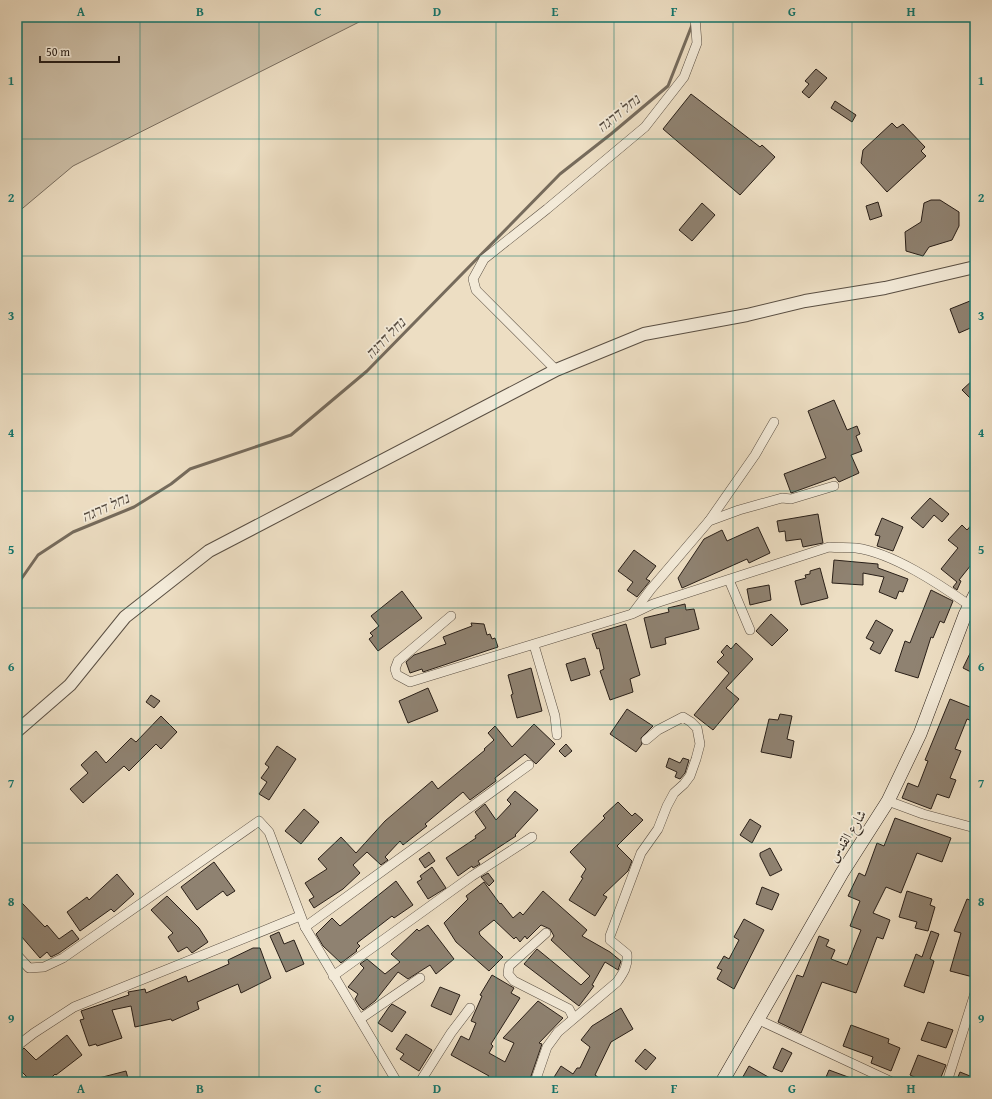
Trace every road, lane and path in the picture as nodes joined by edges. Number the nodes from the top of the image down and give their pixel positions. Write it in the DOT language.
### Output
graph roads {
  1 [pos="695,17"];
  2 [pos="975,267"];
  3 [pos="556,370"];
  4 [pos="774,422"];
  5 [pos="834,486"];
  6 [pos="709,521"];
  7 [pos="729,580"];
  8 [pos="972,600"];
  9 [pos="632,614"];
  10 [pos="451,616"];
  11 [pos="750,630"];
  12 [pos="534,645"];
  13 [pos="17,731"];
  14 [pos="557,736"];
  15 [pos="646,740"];
  16 [pos="529,765"];
  17 [pos="888,801"];
  18 [pos="975,828"];
  19 [pos="532,837"];
  20 [pos="300,916"];
  21 [pos="305,927"];
  22 [pos="546,933"];
  23 [pos="17,955"];
  24 [pos="333,976"];
  25 [pos="420,978"];
  26 [pos="975,993"];
  27 [pos="470,1008"];
  28 [pos="573,1017"];
  29 [pos="360,1019"];
  30 [pos="759,1020"];
  31 [pos="17,1046"];
  32 [pos="397,1082"];
  33 [pos="420,1082"];
  34 [pos="535,1082"];
  35 [pos="722,1082"];
  36 [pos="892,1082"];
  37 [pos="947,1082"];
  1 -- 3 [label="street"];
  2 -- 3 [label="street"];
  3 -- 13 [label="street"];
  4 -- 6 [label="street"];
  5 -- 6 [label="street"];
  6 -- 9 [label="street"];
  7 -- 8 [label="street"];
  7 -- 9 [label="street"];
  7 -- 11 [label="street"];
  8 -- 17 [label="main road, شارع القدس"];
  9 -- 12 [label="street"];
  10 -- 12 [label="street"];
  12 -- 14 [label="street"];
  15 -- 28 [label="street"];
  16 -- 21 [label="street"];
  17 -- 18 [label="street"];
  17 -- 30 [label="main road, شارع القدس"];
  19 -- 24 [label="street"];
  20 -- 21 [label="street"];
  20 -- 23 [label="street"];
  20 -- 31 [label="street"];
  21 -- 24 [label="street"];
  22 -- 28 [label="street"];
  24 -- 29 [label="street"];
  25 -- 29 [label="street"];
  26 -- 37 [label="street"];
  27 -- 33 [label="street"];
  28 -- 34 [label="street"];
  29 -- 32 [label="street"];
  30 -- 35 [label="main road, شارع القدس"];
  30 -- 36 [label="street"];
}
